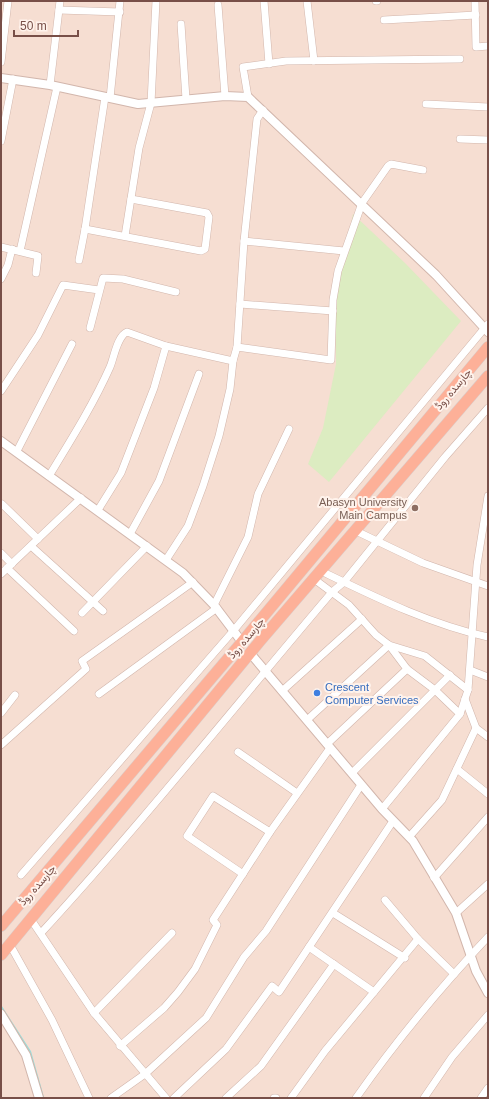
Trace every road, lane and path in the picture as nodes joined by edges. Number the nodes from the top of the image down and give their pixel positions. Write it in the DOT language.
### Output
graph roads {
  1 [pos="8,1"];
  2 [pos="60,1"];
  3 [pos="120,1"];
  4 [pos="156,1"];
  5 [pos="264,1"];
  6 [pos="307,1"];
  7 [pos="475,1"];
  8 [pos="218,5"];
  9 [pos="59,10"];
  10 [pos="120,12"];
  11 [pos="476,15"];
  12 [pos="384,20"];
  13 [pos="181,24"];
  14 [pos="488,46"];
  15 [pos="460,59"];
  16 [pos="314,60"];
  17 [pos="1,62"];
  18 [pos="269,64"];
  19 [pos="1,78"];
  20 [pos="13,79"];
  21 [pos="54,86"];
  22 [pos="224,96"];
  23 [pos="108,97"];
  24 [pos="248,97"];
  25 [pos="186,99"];
  26 [pos="151,103"];
  27 [pos="426,104"];
  28 [pos="488,107"];
  29 [pos="263,110"];
  30 [pos="460,139"];
  31 [pos="488,140"];
  32 [pos="1,141"];
  33 [pos="423,170"];
  34 [pos="131,199"];
  35 [pos="362,203"];
  36 [pos="85,229"];
  37 [pos="125,236"];
  38 [pos="244,241"];
  39 [pos="1,247"];
  40 [pos="12,249"];
  41 [pos="344,250"];
  42 [pos="20,251"];
  43 [pos="79,260"];
  44 [pos="36,273"];
  45 [pos="1,279"];
  46 [pos="98,290"];
  47 [pos="176,292"];
  48 [pos="240,304"];
  49 [pos="333,312"];
  50 [pos="90,328"];
  51 [pos="487,328"];
  52 [pos="72,344"];
  53 [pos="166,346"];
  54 [pos="237,347"];
  55 [pos="488,347"];
  56 [pos="233,361"];
  57 [pos="199,374"];
  58 [pos="488,376"];
  59 [pos="1,391"];
  60 [pos="488,408"];
  61 [pos="289,429"];
  62 [pos="417,431"];
  63 [pos="1,441"];
  64 [pos="431,444"];
  65 [pos="16,451"];
  66 [pos="49,476"];
  67 [pos="488,496"];
  68 [pos="81,498"];
  69 [pos="2,504"];
  70 [pos="98,510"];
  71 [pos="356,531"];
  72 [pos="130,534"];
  73 [pos="38,539"];
  74 [pos="376,540"];
  75 [pos="31,546"];
  76 [pos="147,546"];
  77 [pos="1,552"];
  78 [pos="166,560"];
  79 [pos="10,566"];
  80 [pos="1,574"];
  81 [pos="318,575"];
  82 [pos="476,581"];
  83 [pos="193,582"];
  84 [pos="344,582"];
  85 [pos="488,586"];
  86 [pos="332,592"];
  87 [pos="93,601"];
  88 [pos="216,607"];
  89 [pos="103,611"];
  90 [pos="82,613"];
  91 [pos="362,619"];
  92 [pos="234,630"];
  93 [pos="74,631"];
  94 [pos="473,633"];
  95 [pos="488,636"];
  96 [pos="242,642"];
  97 [pos="389,645"];
  98 [pos="250,653"];
  99 [pos="407,670"];
  100 [pos="470,670"];
  101 [pos="265,671"];
  102 [pos="450,675"];
  103 [pos="488,677"];
  104 [pos="435,690"];
  105 [pos="468,690"];
  106 [pos="282,691"];
  107 [pos="99,694"];
  108 [pos="15,695"];
  109 [pos="465,699"];
  110 [pos="1,713"];
  111 [pos="460,714"];
  112 [pos="307,720"];
  113 [pos="476,728"];
  114 [pos="488,737"];
  115 [pos="1,745"];
  116 [pos="328,746"];
  117 [pos="238,752"];
  118 [pos="457,769"];
  119 [pos="352,773"];
  120 [pos="361,785"];
  121 [pos="297,793"];
  122 [pos="488,794"];
  123 [pos="382,809"];
  124 [pos="488,817"];
  125 [pos="393,821"];
  126 [pos="270,832"];
  127 [pos="410,837"];
  128 [pos="244,874"];
  129 [pos="21,875"];
  130 [pos="434,878"];
  131 [pos="488,884"];
  132 [pos="385,900"];
  133 [pos="333,913"];
  134 [pos="456,913"];
  135 [pos="30,918"];
  136 [pos="1,926"];
  137 [pos="172,933"];
  138 [pos="41,934"];
  139 [pos="488,938"];
  140 [pos="418,939"];
  141 [pos="9,943"];
  142 [pos="309,947"];
  143 [pos="1,955"];
  144 [pos="470,956"];
  145 [pos="405,958"];
  146 [pos="334,964"];
  147 [pos="454,974"];
  148 [pos="488,991"];
  149 [pos="374,992"];
  150 [pos="94,1013"];
  151 [pos="1,1014"];
  152 [pos="488,1015"];
  153 [pos="120,1046"];
  154 [pos="145,1074"];
  155 [pos="488,1088"];
  156 [pos="39,1098"];
  157 [pos="89,1098"];
  158 [pos="111,1098"];
  159 [pos="166,1098"];
  160 [pos="174,1098"];
  161 [pos="226,1098"];
  162 [pos="291,1098"];
  163 [pos="356,1098"];
  164 [pos="424,1098"];
  165 [pos="481,1098"];
  1 -- 17 [label="street"];
  2 -- 9 [label="street"];
  3 -- 10 [label="street"];
  4 -- 26 [label="street"];
  5 -- 18 [label="street"];
  6 -- 16 [label="street"];
  7 -- 11 [label="street"];
  8 -- 22 [label="street"];
  9 -- 10 [label="street"];
  9 -- 21 [label="street"];
  10 -- 23 [label="street"];
  11 -- 12 [label="street"];
  11 -- 14 [label="street"];
  13 -- 25 [label="street"];
  15 -- 16 [label="street"];
  16 -- 18 [label="street"];
  18 -- 24 [label="street"];
  19 -- 20 [label="street"];
  20 -- 21 [label="street"];
  20 -- 32 [label="street"];
  21 -- 23 [label="street"];
  21 -- 42 [label="street"];
  22 -- 24 [label="street"];
  22 -- 25 [label="street"];
  23 -- 26 [label="street"];
  23 -- 36 [label="street"];
  24 -- 29 [label="street"];
  25 -- 26 [label="street"];
  26 -- 34 [label="street"];
  27 -- 28 [label="street"];
  29 -- 35 [label="street"];
  29 -- 38 [label="street"];
  30 -- 31 [label="street"];
  33 -- 35 [label="street"];
  34 -- 37 [label="street"];
  34 -- 37 [label="street"];
  35 -- 41 [label="street"];
  35 -- 51 [label="street"];
  36 -- 37 [label="street"];
  36 -- 43 [label="street"];
  38 -- 41 [label="street"];
  38 -- 48 [label="street"];
  39 -- 40 [label="street"];
  40 -- 42 [label="street"];
  40 -- 45 [label="street"];
  41 -- 49 [label="street"];
  42 -- 44 [label="street"];
  46 -- 47 [label="street"];
  46 -- 50 [label="street"];
  46 -- 59 [label="street"];
  48 -- 49 [label="street"];
  48 -- 54 [label="street"];
  49 -- 54 [label="street"];
  51 -- 92 [label="street"];
  52 -- 65 [label="street"];
  53 -- 56 [label="street"];
  53 -- 66 [label="street"];
  53 -- 70 [label="street"];
  54 -- 56 [label="street"];
  55 -- 62 [label="highway, چارسدہ روڈ"];
  56 -- 78 [label="street"];
  57 -- 72 [label="street"];
  58 -- 64 [label="highway, چارسدہ روڈ"];
  60 -- 74 [label="street"];
  61 -- 88 [label="street"];
  62 -- 64 [label="highway"];
  62 -- 96 [label="highway, چارسدہ روڈ"];
  63 -- 65 [label="street"];
  64 -- 71 [label="highway, چارسدہ روڈ"];
  65 -- 66 [label="street"];
  66 -- 68 [label="street"];
  67 -- 82 [label="street"];
  68 -- 70 [label="street"];
  68 -- 73 [label="street"];
  69 -- 73 [label="street"];
  70 -- 72 [label="street"];
  71 -- 74 [label="street"];
  71 -- 81 [label="highway, چارسدہ روڈ"];
  72 -- 76 [label="street"];
  73 -- 75 [label="street"];
  74 -- 82 [label="street"];
  74 -- 84 [label="street"];
  75 -- 79 [label="street"];
  75 -- 87 [label="street"];
  76 -- 78 [label="street"];
  76 -- 87 [label="street"];
  77 -- 79 [label="street"];
  78 -- 83 [label="street"];
  79 -- 80 [label="street"];
  79 -- 93 [label="street"];
  81 -- 84 [label="street"];
  81 -- 86 [label="street"];
  81 -- 98 [label="highway, چارسدہ روڈ"];
  82 -- 85 [label="street"];
  82 -- 94 [label="street"];
  83 -- 88 [label="street"];
  83 -- 115 [label="street"];
  84 -- 86 [label="street"];
  84 -- 94 [label="street"];
  86 -- 91 [label="street"];
  86 -- 101 [label="street"];
  87 -- 89 [label="street"];
  87 -- 90 [label="street"];
  88 -- 92 [label="street"];
  88 -- 107 [label="street"];
  91 -- 97 [label="street"];
  91 -- 106 [label="street"];
  92 -- 96 [label="street"];
  92 -- 129 [label="street"];
  94 -- 95 [label="street"];
  94 -- 100 [label="street"];
  96 -- 136 [label="highway, چارسدہ روڈ"];
  97 -- 99 [label="street"];
  97 -- 102 [label="street"];
  97 -- 112 [label="street"];
  98 -- 101 [label="street"];
  98 -- 135 [label="highway, چارسدہ روڈ"];
  99 -- 104 [label="street"];
  99 -- 116 [label="street"];
  100 -- 103 [label="street"];
  100 -- 105 [label="street"];
  101 -- 106 [label="street"];
  101 -- 138 [label="street"];
  102 -- 104 [label="street"];
  102 -- 105 [label="street"];
  104 -- 111 [label="street"];
  104 -- 119 [label="street"];
  105 -- 109 [label="street"];
  106 -- 112 [label="street"];
  108 -- 110 [label="street"];
  109 -- 111 [label="street"];
  109 -- 113 [label="street"];
  111 -- 123 [label="street"];
  112 -- 116 [label="street"];
  113 -- 114 [label="street"];
  113 -- 118 [label="street"];
  116 -- 119 [label="street"];
  116 -- 121 [label="street"];
  117 -- 121 [label="street"];
  118 -- 122 [label="street"];
  118 -- 127 [label="street"];
  119 -- 120 [label="street"];
  120 -- 123 [label="street"];
  120 -- 154 [label="street"];
  121 -- 126 [label="street"];
  123 -- 125 [label="street"];
  124 -- 130 [label="street"];
  125 -- 127 [label="street"];
  125 -- 133 [label="street"];
  126 -- 128 [label="street"];
  126 -- 128 [label="street"];
  127 -- 130 [label="street"];
  128 -- 153 [label="street"];
  130 -- 134 [label="street"];
  131 -- 134 [label="street"];
  132 -- 140 [label="street"];
  133 -- 142 [label="street"];
  133 -- 145 [label="street"];
  134 -- 144 [label="street"];
  135 -- 138 [label="street"];
  135 -- 141 [label="highway, چارسدہ روڈ"];
  137 -- 150 [label="street"];
  138 -- 150 [label="street"];
  139 -- 144 [label="street"];
  140 -- 145 [label="street"];
  140 -- 147 [label="street"];
  141 -- 143 [label="highway, چارسدہ روڈ"];
  141 -- 157 [label="street"];
  142 -- 146 [label="street"];
  142 -- 160 [label="street"];
  144 -- 147 [label="street"];
  144 -- 148 [label="street"];
  145 -- 149 [label="street"];
  146 -- 149 [label="street"];
  146 -- 161 [label="street"];
  147 -- 163 [label="street"];
  149 -- 162 [label="street"];
  150 -- 153 [label="street"];
  151 -- 156 [label="street"];
  152 -- 164 [label="street"];
  153 -- 154 [label="street"];
  154 -- 158 [label="street"];
  154 -- 159 [label="street"];
  155 -- 165 [label="street"];
}
